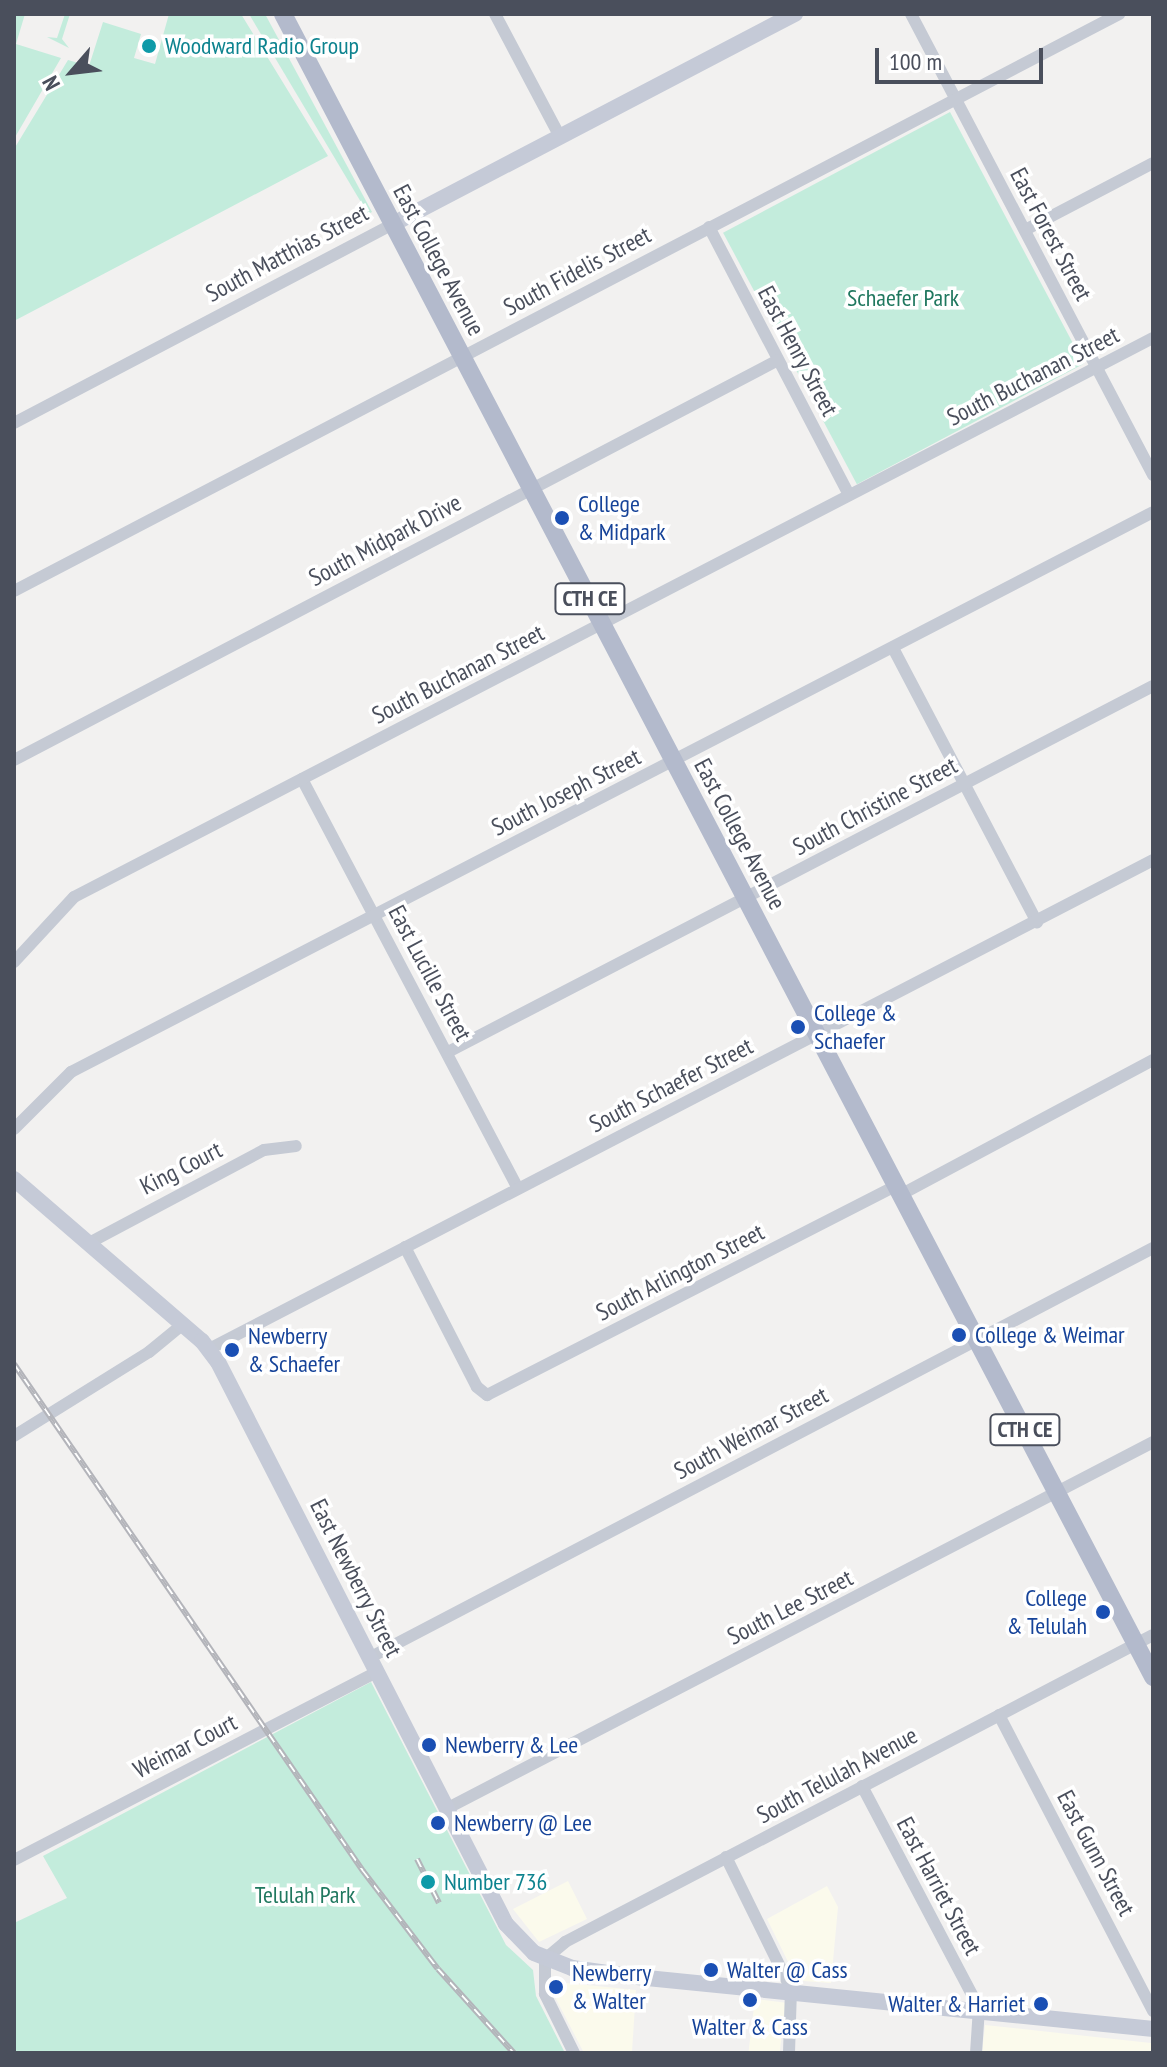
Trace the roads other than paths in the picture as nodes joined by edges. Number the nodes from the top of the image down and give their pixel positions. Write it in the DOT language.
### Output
graph roads {
  1 [pos="283,14"];
  2 [pos="495,14"];
  3 [pos="795,14"];
  4 [pos="911,14"];
  5 [pos="1119,14"];
  6 [pos="956,100"];
  7 [pos="560,137"];
  8 [pos="1153,163"];
  9 [pos="393,224"];
  10 [pos="709,227"];
  11 [pos="1025,230"];
  12 [pos="1153,338"];
  13 [pos="462,356"];
  14 [pos="778,360"];
  15 [pos="1097,368"];
  16 [pos="14,423"];
  17 [pos="1153,475"];
  18 [pos="531,488"];
  19 [pos="849,495"];
  20 [pos="1153,512"];
  21 [pos="14,591"];
  22 [pos="603,624"];
  23 [pos="893,648"];
  24 [pos="1153,686"];
  25 [pos="14,760"];
  26 [pos="674,762"];
  27 [pos="302,779"];
  28 [pos="965,783"];
  29 [pos="1153,860"];
  30 [pos="747,897"];
  31 [pos="374,915"];
  32 [pos="1037,922"];
  33 [pos="14,962"];
  34 [pos="818,1034"];
  35 [pos="448,1052"];
  36 [pos="1153,1060"];
  37 [pos="14,1129"];
  38 [pos="296,1146"];
  39 [pos="14,1179"];
  40 [pos="518,1189"];
  41 [pos="899,1190"];
  42 [pos="89,1243"];
  43 [pos="405,1247"];
  44 [pos="1153,1248"];
  45 [pos="183,1324"];
  46 [pos="977,1340"];
  47 [pos="209,1349"];
  48 [pos="14,1436"];
  49 [pos="1153,1442"];
  50 [pos="1058,1492"];
  51 [pos="1153,1635"];
  52 [pos="1136,1644"];
  53 [pos="373,1665"];
  54 [pos="1153,1677"];
  55 [pos="999,1715"];
  56 [pos="862,1786"];
  57 [pos="446,1809"];
  58 [pos="726,1857"];
  59 [pos="14,1860"];
  60 [pos="545,1959"];
  61 [pos="791,1989"];
  62 [pos="979,2008"];
  63 [pos="1153,2011"];
  64 [pos="1153,2029"];
  65 [pos="574,2053"];
  66 [pos="789,2053"];
  67 [pos="976,2053"];
  1 -- 9 [label="main road, East College Avenue / CTH CE"];
  2 -- 7 [label="street"];
  3 -- 7 [label="main road, South Matthias Street"];
  4 -- 6 [label="street, East Forest Street"];
  5 -- 6 [label="street, South Fidelis Street"];
  6 -- 10 [label="street, South Fidelis Street"];
  6 -- 11 [label="street, East Forest Street"];
  7 -- 9 [label="main road, South Matthias Street"];
  8 -- 11 [label="street"];
  9 -- 13 [label="main road, East College Avenue / CTH CE"];
  9 -- 16 [label="street, South Matthias Street"];
  10 -- 13 [label="street, South Fidelis Street"];
  10 -- 14 [label="street, East Henry Street"];
  11 -- 15 [label="street, East Forest Street"];
  12 -- 15 [label="street, South Buchanan Street"];
  13 -- 18 [label="main road, East College Avenue / CTH CE"];
  13 -- 21 [label="street, South Fidelis Street"];
  14 -- 18 [label="street, South Midpark Drive"];
  14 -- 19 [label="street, East Henry Street"];
  15 -- 17 [label="street, East Forest Street"];
  15 -- 19 [label="street, South Buchanan Street"];
  18 -- 22 [label="main road, East College Avenue / CTH CE"];
  18 -- 25 [label="street, South Midpark Drive"];
  19 -- 22 [label="street, South Buchanan Street"];
  20 -- 23 [label="street, South Joseph Street"];
  22 -- 26 [label="main road, East College Avenue / CTH CE"];
  22 -- 27 [label="street, South Buchanan Street"];
  23 -- 26 [label="street, South Joseph Street"];
  23 -- 28 [label="street"];
  24 -- 28 [label="street, South Christine Street"];
  26 -- 30 [label="main road, East College Avenue / CTH CE"];
  26 -- 31 [label="street, South Joseph Street"];
  27 -- 31 [label="street, East Lucille Street"];
  27 -- 33 [label="street, South Buchanan Street"];
  28 -- 30 [label="street, South Christine Street"];
  28 -- 32 [label="street"];
  29 -- 32 [label="street, South Schaefer Street"];
  30 -- 34 [label="main road, East College Avenue / CTH CE"];
  30 -- 35 [label="street, South Christine Street"];
  31 -- 35 [label="street, East Lucille Street"];
  31 -- 37 [label="street, South Joseph Street"];
  32 -- 34 [label="street, South Schaefer Street"];
  34 -- 40 [label="street, South Schaefer Street"];
  34 -- 41 [label="main road, East College Avenue / CTH CE"];
  35 -- 40 [label="street, East Lucille Street"];
  36 -- 41 [label="street, South Arlington Street"];
  38 -- 42 [label="street, King Court"];
  39 -- 42 [label="main road, East Newberry Street"];
  40 -- 43 [label="street, South Schaefer Street"];
  41 -- 43 [label="street, South Arlington Street"];
  41 -- 46 [label="main road, East College Avenue / CTH CE"];
  42 -- 45 [label="main road, East Newberry Street"];
  43 -- 47 [label="street, South Schaefer Street"];
  44 -- 46 [label="street, South Weimar Street"];
  45 -- 47 [label="main road, East Newberry Street"];
  45 -- 48 [label="street"];
  46 -- 50 [label="main road, East College Avenue / CTH CE"];
  46 -- 53 [label="street, South Weimar Street"];
  47 -- 53 [label="main road, East Newberry Street"];
  49 -- 50 [label="street, South Lee Street"];
  50 -- 52 [label="main road, East College Avenue / CTH CE"];
  50 -- 57 [label="street, South Lee Street"];
  51 -- 52 [label="street, South Telulah Avenue"];
  52 -- 54 [label="main road, East College Avenue / CTH CE"];
  52 -- 55 [label="street, South Telulah Avenue"];
  53 -- 57 [label="main road, East Newberry Street"];
  53 -- 59 [label="street, Weimar Court"];
  55 -- 56 [label="street, South Telulah Avenue"];
  55 -- 63 [label="street, East Gunn Street"];
  56 -- 58 [label="street, South Telulah Avenue"];
  56 -- 62 [label="street, East Harriet Street"];
  57 -- 60 [label="main road, East Newberry Street"];
  58 -- 60 [label="street, South Telulah Avenue"];
  58 -- 61 [label="street"];
  60 -- 61 [label="main road"];
  60 -- 65 [label="street"];
  61 -- 62 [label="main road"];
  61 -- 66 [label="street"];
  62 -- 64 [label="main road"];
  62 -- 67 [label="street"];
}
